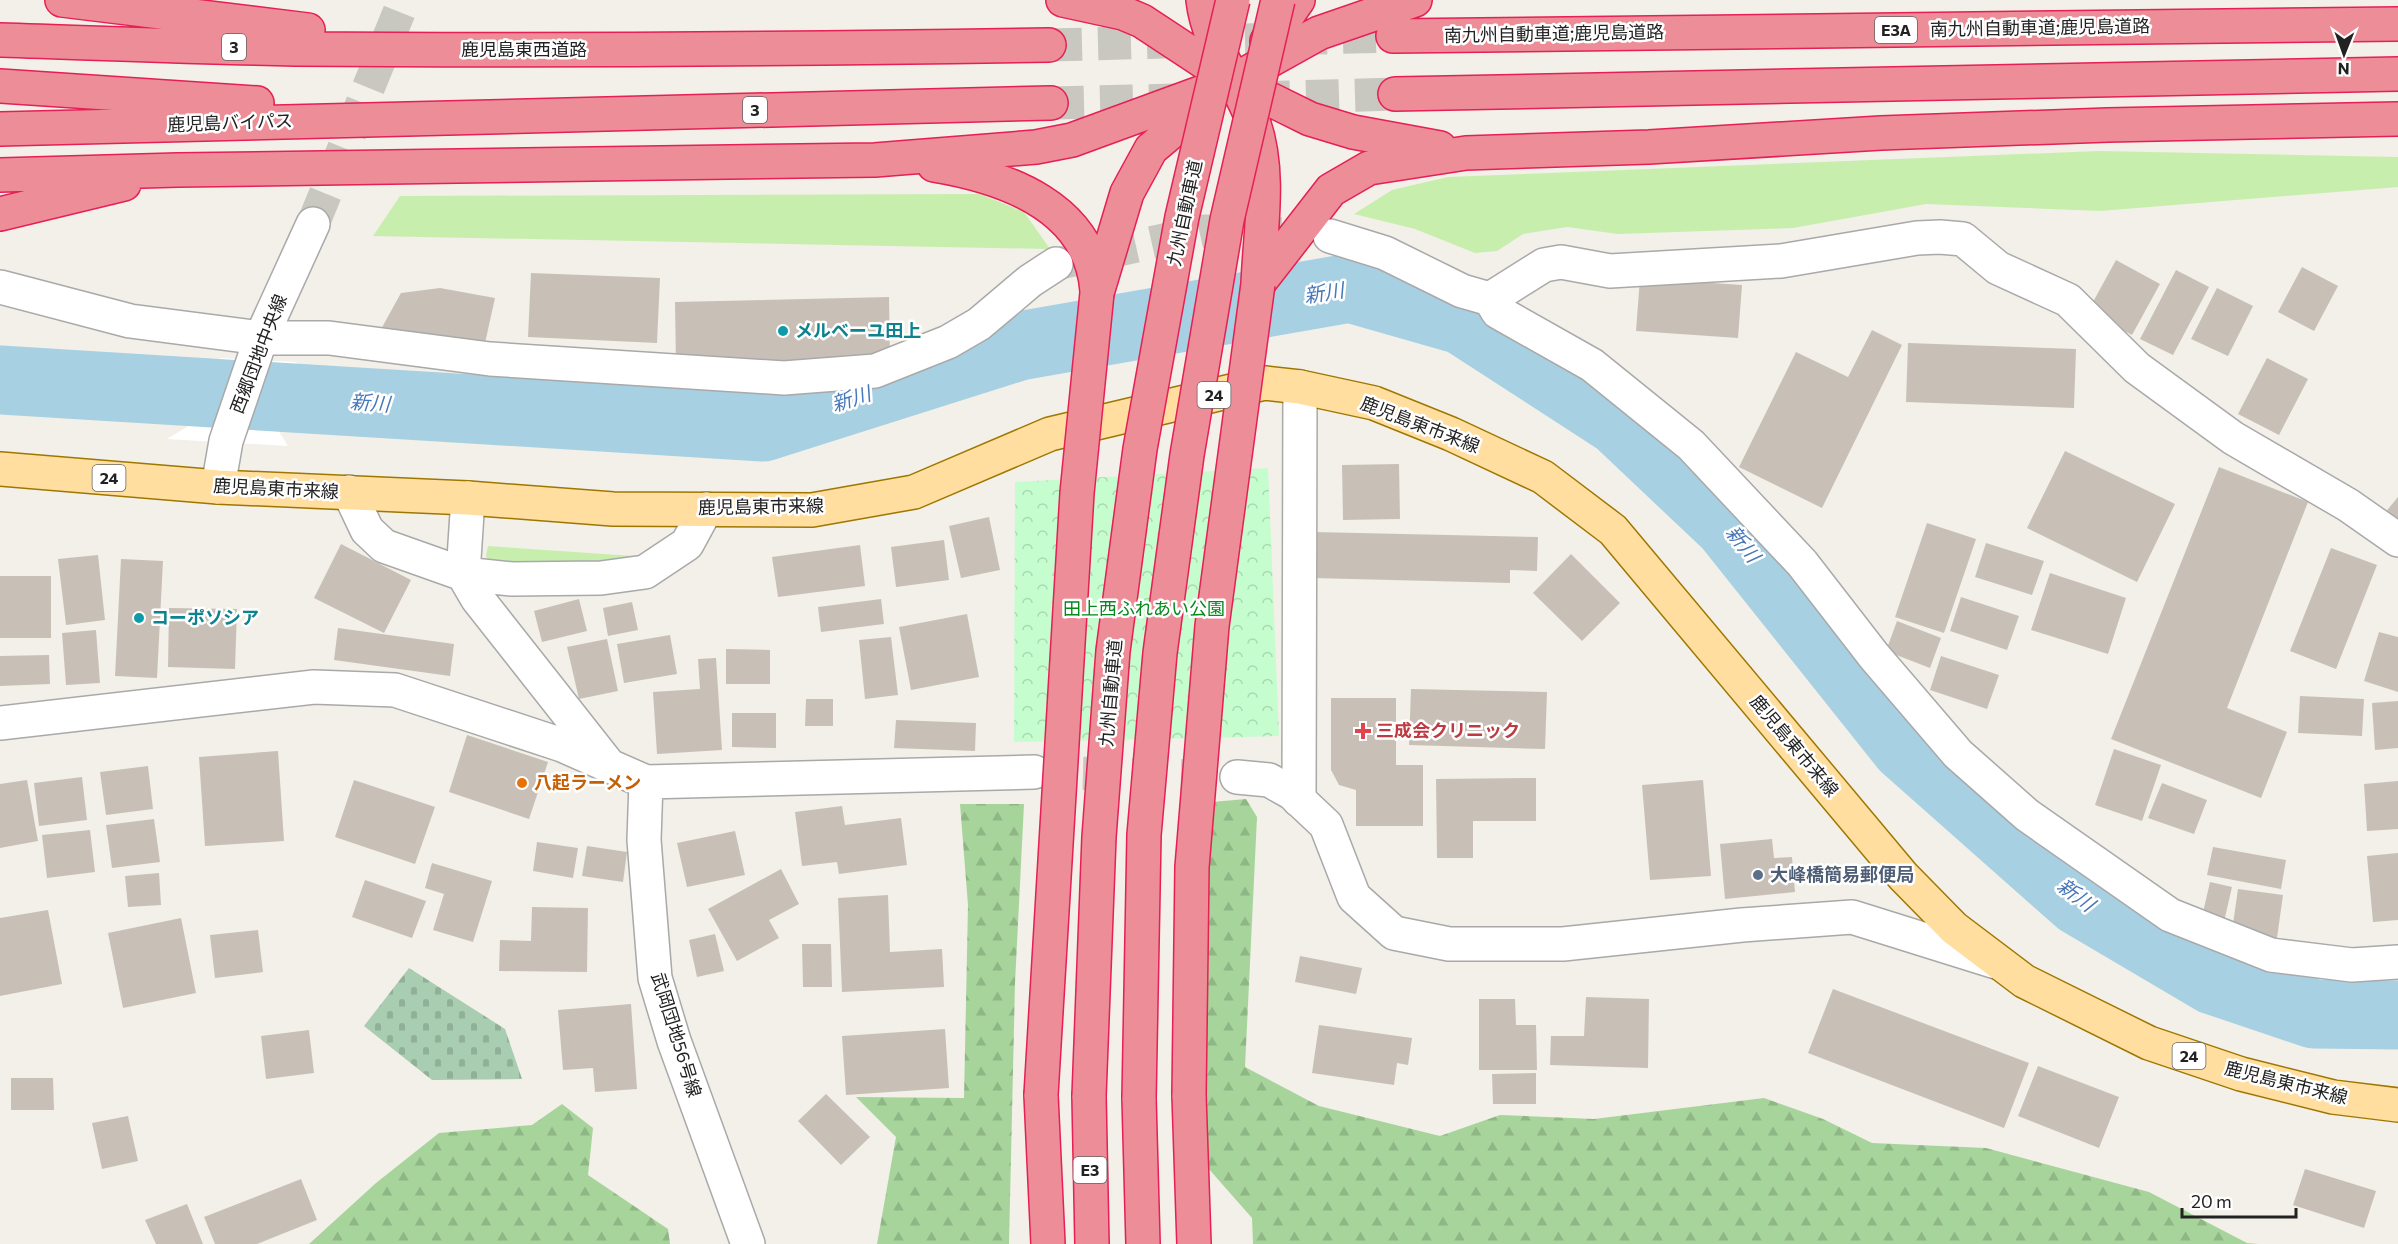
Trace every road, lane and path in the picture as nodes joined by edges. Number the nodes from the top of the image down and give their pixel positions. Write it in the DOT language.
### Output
graph roads {
  1 [pos="62,0"];
  2 [pos="1063,0"];
  3 [pos="1203,0"];
  4 [pos="1233,0"];
  5 [pos="1278,0"];
  6 [pos="1298,0"];
  7 [pos="1415,0"];
  8 [pos="2398,24"];
  9 [pos="1393,36"];
  10 [pos="0,40"];
  11 [pos="1049,45"];
  12 [pos="468,50"];
  13 [pos="2398,74"];
  14 [pos="1236,80"];
  15 [pos="0,86"];
  16 [pos="1395,94"];
  17 [pos="1051,104"];
  18 [pos="459,117"];
  19 [pos="2398,119"];
  20 [pos="0,129"];
  21 [pos="1466,153"];
  22 [pos="874,160"];
  23 [pos="178,170"];
  24 [pos="0,175"];
  25 [pos="0,214"];
  26 [pos="313,224"];
  27 [pos="1330,236"];
  28 [pos="1056,264"];
  29 [pos="1258,284"];
  30 [pos="0,286"];
  31 [pos="1097,293"];
  32 [pos="1490,299"];
  33 [pos="258,349"];
  34 [pos="1300,387"];
  35 [pos="0,469"];
  36 [pos="218,487"];
  37 [pos="350,492"];
  38 [pos="468,498"];
  39 [pos="706,509"];
  40 [pos="2398,540"];
  41 [pos="463,574"];
  42 [pos="0,723"];
  43 [pos="608,764"];
  44 [pos="1034,772"];
  45 [pos="1237,777"];
  46 [pos="646,782"];
  47 [pos="1299,800"];
  48 [pos="1997,962"];
  49 [pos="2398,962"];
  50 [pos="2398,1105"];
  51 [pos="748,1244"];
  52 [pos="1048,1244"];
  53 [pos="1092,1244"];
  54 [pos="1143,1244"];
  55 [pos="1194,1244"];
  1 -- 12 [label="highway"];
  2 -- 14 [label="highway"];
  3 -- 14 [label="highway"];
  4 -- 14 [label="highway, bridge"];
  5 -- 14 [label="highway, bridge"];
  6 -- 14 [label="highway"];
  7 -- 14 [label="highway"];
  8 -- 9 [label="highway, 南九州自動車道;鹿児島道路 / E3A"];
  10 -- 12 [label="highway, 鹿児島東西道路 / 3"];
  11 -- 12 [label="highway, 鹿児島東西道路 / 3"];
  13 -- 16 [label="highway"];
  14 -- 21 [label="highway"];
  14 -- 22 [label="highway"];
  14 -- 29 [label="highway"];
  14 -- 31 [label="highway"];
  14 -- 53 [label="highway, 九州自動車道 / E3, bridge"];
  14 -- 54 [label="highway, bridge"];
  15 -- 18 [label="highway"];
  17 -- 18 [label="highway, 3"];
  18 -- 20 [label="highway, 鹿児島バイパス / 3"];
  19 -- 21 [label="highway"];
  21 -- 29 [label="highway"];
  22 -- 23 [label="highway"];
  22 -- 31 [label="highway"];
  23 -- 24 [label="highway"];
  23 -- 25 [label="highway"];
  26 -- 33 [label="street, 西郷団地中央線"];
  27 -- 32 [label="street"];
  28 -- 33 [label="street"];
  29 -- 55 [label="highway, bridge"];
  30 -- 33 [label="street"];
  31 -- 52 [label="highway, bridge"];
  32 -- 40 [label="street"];
  32 -- 49 [label="street"];
  33 -- 36 [label="street, 西郷団地中央線"];
  34 -- 39 [label="main road, 鹿児島東市来線 / 24"];
  34 -- 47 [label="street"];
  34 -- 48 [label="main road, 鹿児島東市来線 / 24"];
  35 -- 36 [label="main road, 鹿児島東市来線 / 24"];
  36 -- 37 [label="main road, 鹿児島東市来線 / 24"];
  37 -- 38 [label="main road, 鹿児島東市来線 / 24"];
  37 -- 41 [label="street"];
  38 -- 39 [label="main road, 鹿児島東市来線 / 24"];
  38 -- 41 [label="street"];
  39 -- 41 [label="street"];
  41 -- 43 [label="street"];
  42 -- 43 [label="street"];
  43 -- 46 [label="street"];
  44 -- 46 [label="street"];
  45 -- 47 [label="street"];
  46 -- 51 [label="street, 武岡団地56号線"];
  47 -- 48 [label="street"];
  48 -- 50 [label="main road, 鹿児島東市来線 / 24"];
}
